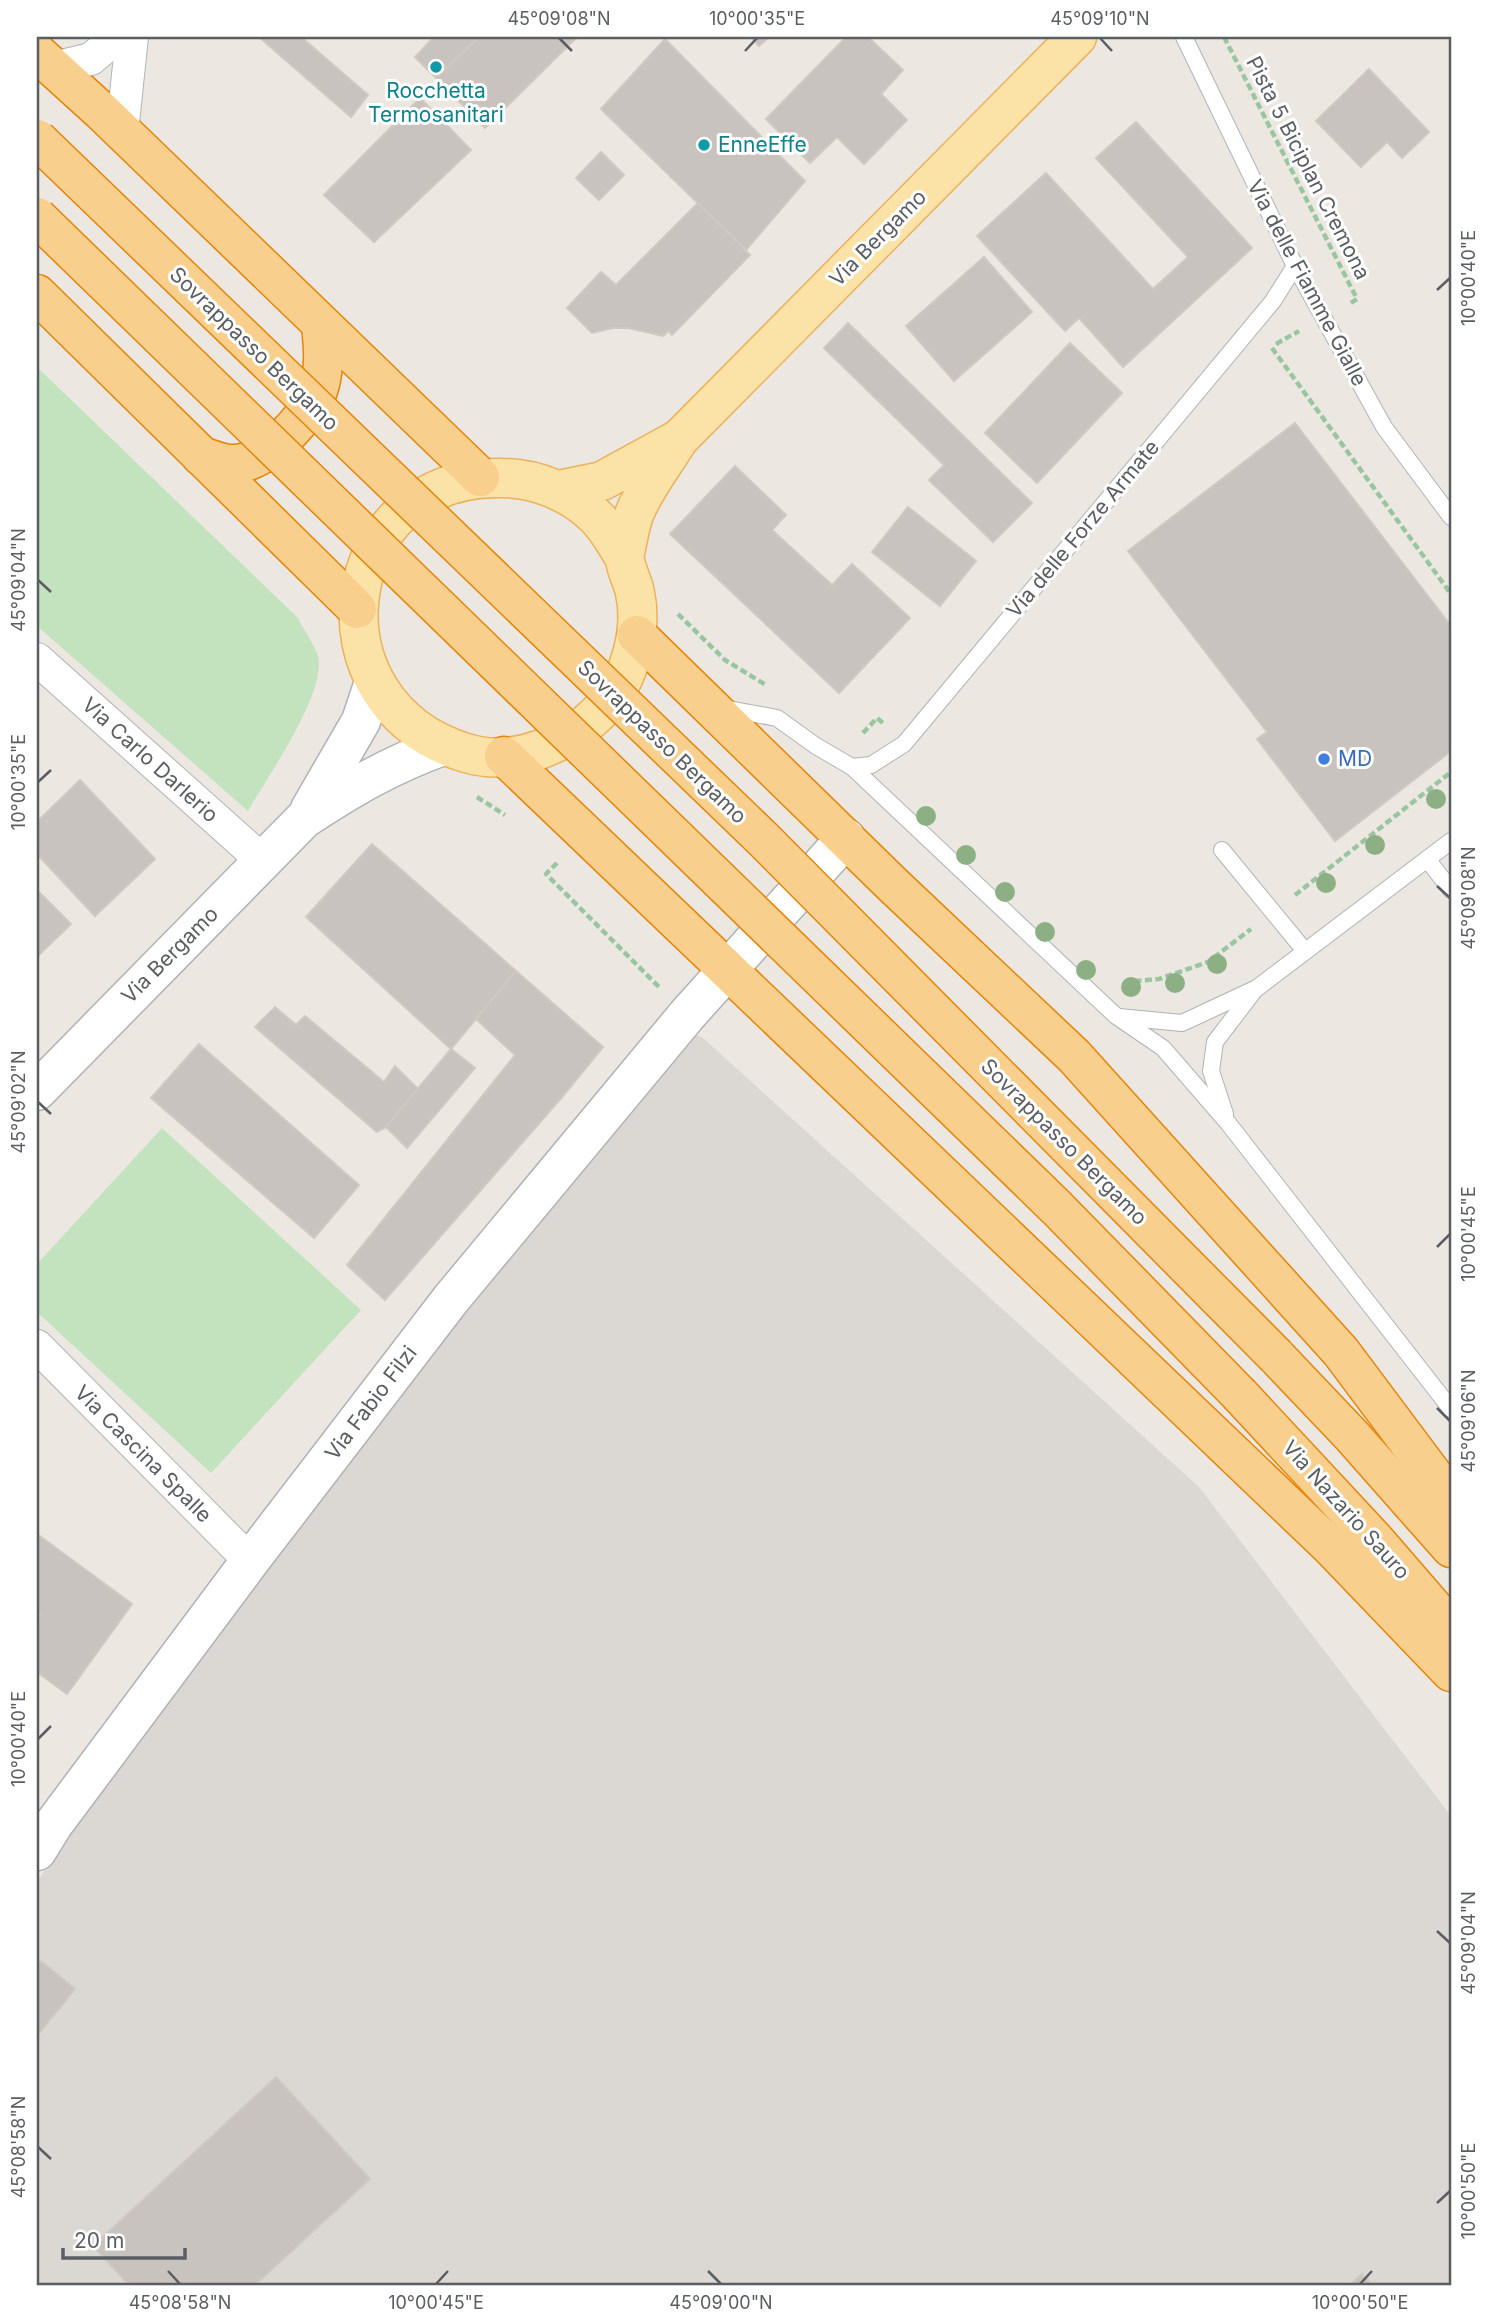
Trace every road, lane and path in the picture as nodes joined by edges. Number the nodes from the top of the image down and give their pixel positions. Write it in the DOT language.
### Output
graph roads {
  1 [pos="117,37"];
  2 [pos="132,37"];
  3 [pos="1077,37"];
  4 [pos="1184,37"];
  5 [pos="1224,37"];
  6 [pos="45,61"];
  7 [pos="122,132"];
  8 [pos="37,139"];
  9 [pos="37,217"];
  10 [pos="1295,266"];
  11 [pos="37,294"];
  12 [pos="1343,307"];
  13 [pos="321,325"];
  14 [pos="1271,347"];
  15 [pos="679,439"];
  16 [pos="201,456"];
  17 [pos="480,477"];
  18 [pos="558,490"];
  19 [pos="1451,517"];
  20 [pos="624,557"];
  21 [pos="1451,594"];
  22 [pos="357,609"];
  23 [pos="636,635"];
  24 [pos="37,659"];
  25 [pos="374,682"];
  26 [pos="710,705"];
  27 [pos="443,746"];
  28 [pos="504,757"];
  29 [pos="852,767"];
  30 [pos="1451,772"];
  31 [pos="471,793"];
  32 [pos="506,816"];
  33 [pos="304,819"];
  34 [pos="846,838"];
  35 [pos="1451,841"];
  36 [pos="1222,850"];
  37 [pos="551,854"];
  38 [pos="1427,859"];
  39 [pos="263,861"];
  40 [pos="1451,890"];
  41 [pos="1294,895"];
  42 [pos="1256,925"];
  43 [pos="1305,951"];
  44 [pos="726,971"];
  45 [pos="1114,977"];
  46 [pos="1256,988"];
  47 [pos="687,1015"];
  48 [pos="1116,1016"];
  49 [pos="37,1091"];
  50 [pos="1228,1123"];
  51 [pos="37,1346"];
  52 [pos="1451,1409"];
  53 [pos="1451,1499"];
  54 [pos="1451,1548"];
  55 [pos="250,1561"];
  56 [pos="1451,1628"];
  57 [pos="1451,1672"];
  58 [pos="37,1851"];
  1 -- 6 [label="street"];
  2 -- 7 [label="street"];
  3 -- 15 [label="main road, Via Bergamo"];
  4 -- 10 [label="lane, Via delle Fiamme Gialle"];
  5 -- 12 [label="path, Pista 5 Biciplan Cremona"];
  6 -- 7 [label="highway"];
  7 -- 13 [label="highway"];
  8 -- 54 [label="highway, Sovrappasso Bergamo, bridge"];
  9 -- 56 [label="highway, Via Nazario Sauro, bridge"];
  10 -- 19 [label="lane, Via delle Fiamme Gialle"];
  10 -- 29 [label="lane, Via delle Forze Armate"];
  11 -- 16 [label="highway"];
  13 -- 16 [label="highway"];
  13 -- 17 [label="highway"];
  14 -- 21 [label="path"];
  15 -- 18 [label="main road, Via Bergamo"];
  15 -- 20 [label="main road, Via Bergamo"];
  16 -- 22 [label="highway"];
  17 -- 18 [label="main road, Via Bergamo"];
  17 -- 22 [label="main road, Via Bergamo"];
  18 -- 20 [label="main road, Via Bergamo"];
  20 -- 23 [label="main road, Via Bergamo"];
  22 -- 25 [label="main road, Via Bergamo"];
  23 -- 26 [label="highway"];
  23 -- 28 [label="main road, Via Bergamo"];
  24 -- 39 [label="street, Via Carlo Darlerio"];
  25 -- 27 [label="main road, Via Bergamo"];
  25 -- 33 [label="street, Via Bergamo"];
  26 -- 29 [label="lane"];
  26 -- 34 [label="highway"];
  27 -- 28 [label="main road, Via Bergamo"];
  27 -- 33 [label="street, Via Bergamo"];
  28 -- 44 [label="highway"];
  29 -- 48 [label="lane"];
  30 -- 41 [label="path"];
  31 -- 32 [label="path"];
  33 -- 39 [label="street, Via Bergamo"];
  34 -- 44 [label="street, Via Fabio Filzi"];
  34 -- 53 [label="highway"];
  35 -- 38 [label="lane"];
  36 -- 43 [label="lane"];
  37 -- 47 [label="path"];
  38 -- 40 [label="lane"];
  38 -- 43 [label="lane"];
  39 -- 49 [label="street, Via Bergamo"];
  42 -- 45 [label="path"];
  43 -- 46 [label="lane"];
  44 -- 47 [label="street, Via Fabio Filzi"];
  44 -- 57 [label="highway"];
  46 -- 48 [label="lane"];
  46 -- 50 [label="lane"];
  47 -- 55 [label="street, Via Fabio Filzi"];
  48 -- 50 [label="lane"];
  50 -- 52 [label="lane"];
  51 -- 55 [label="street, Via Cascina Spalle"];
  55 -- 58 [label="street, Via Fabio Filzi"];
}
